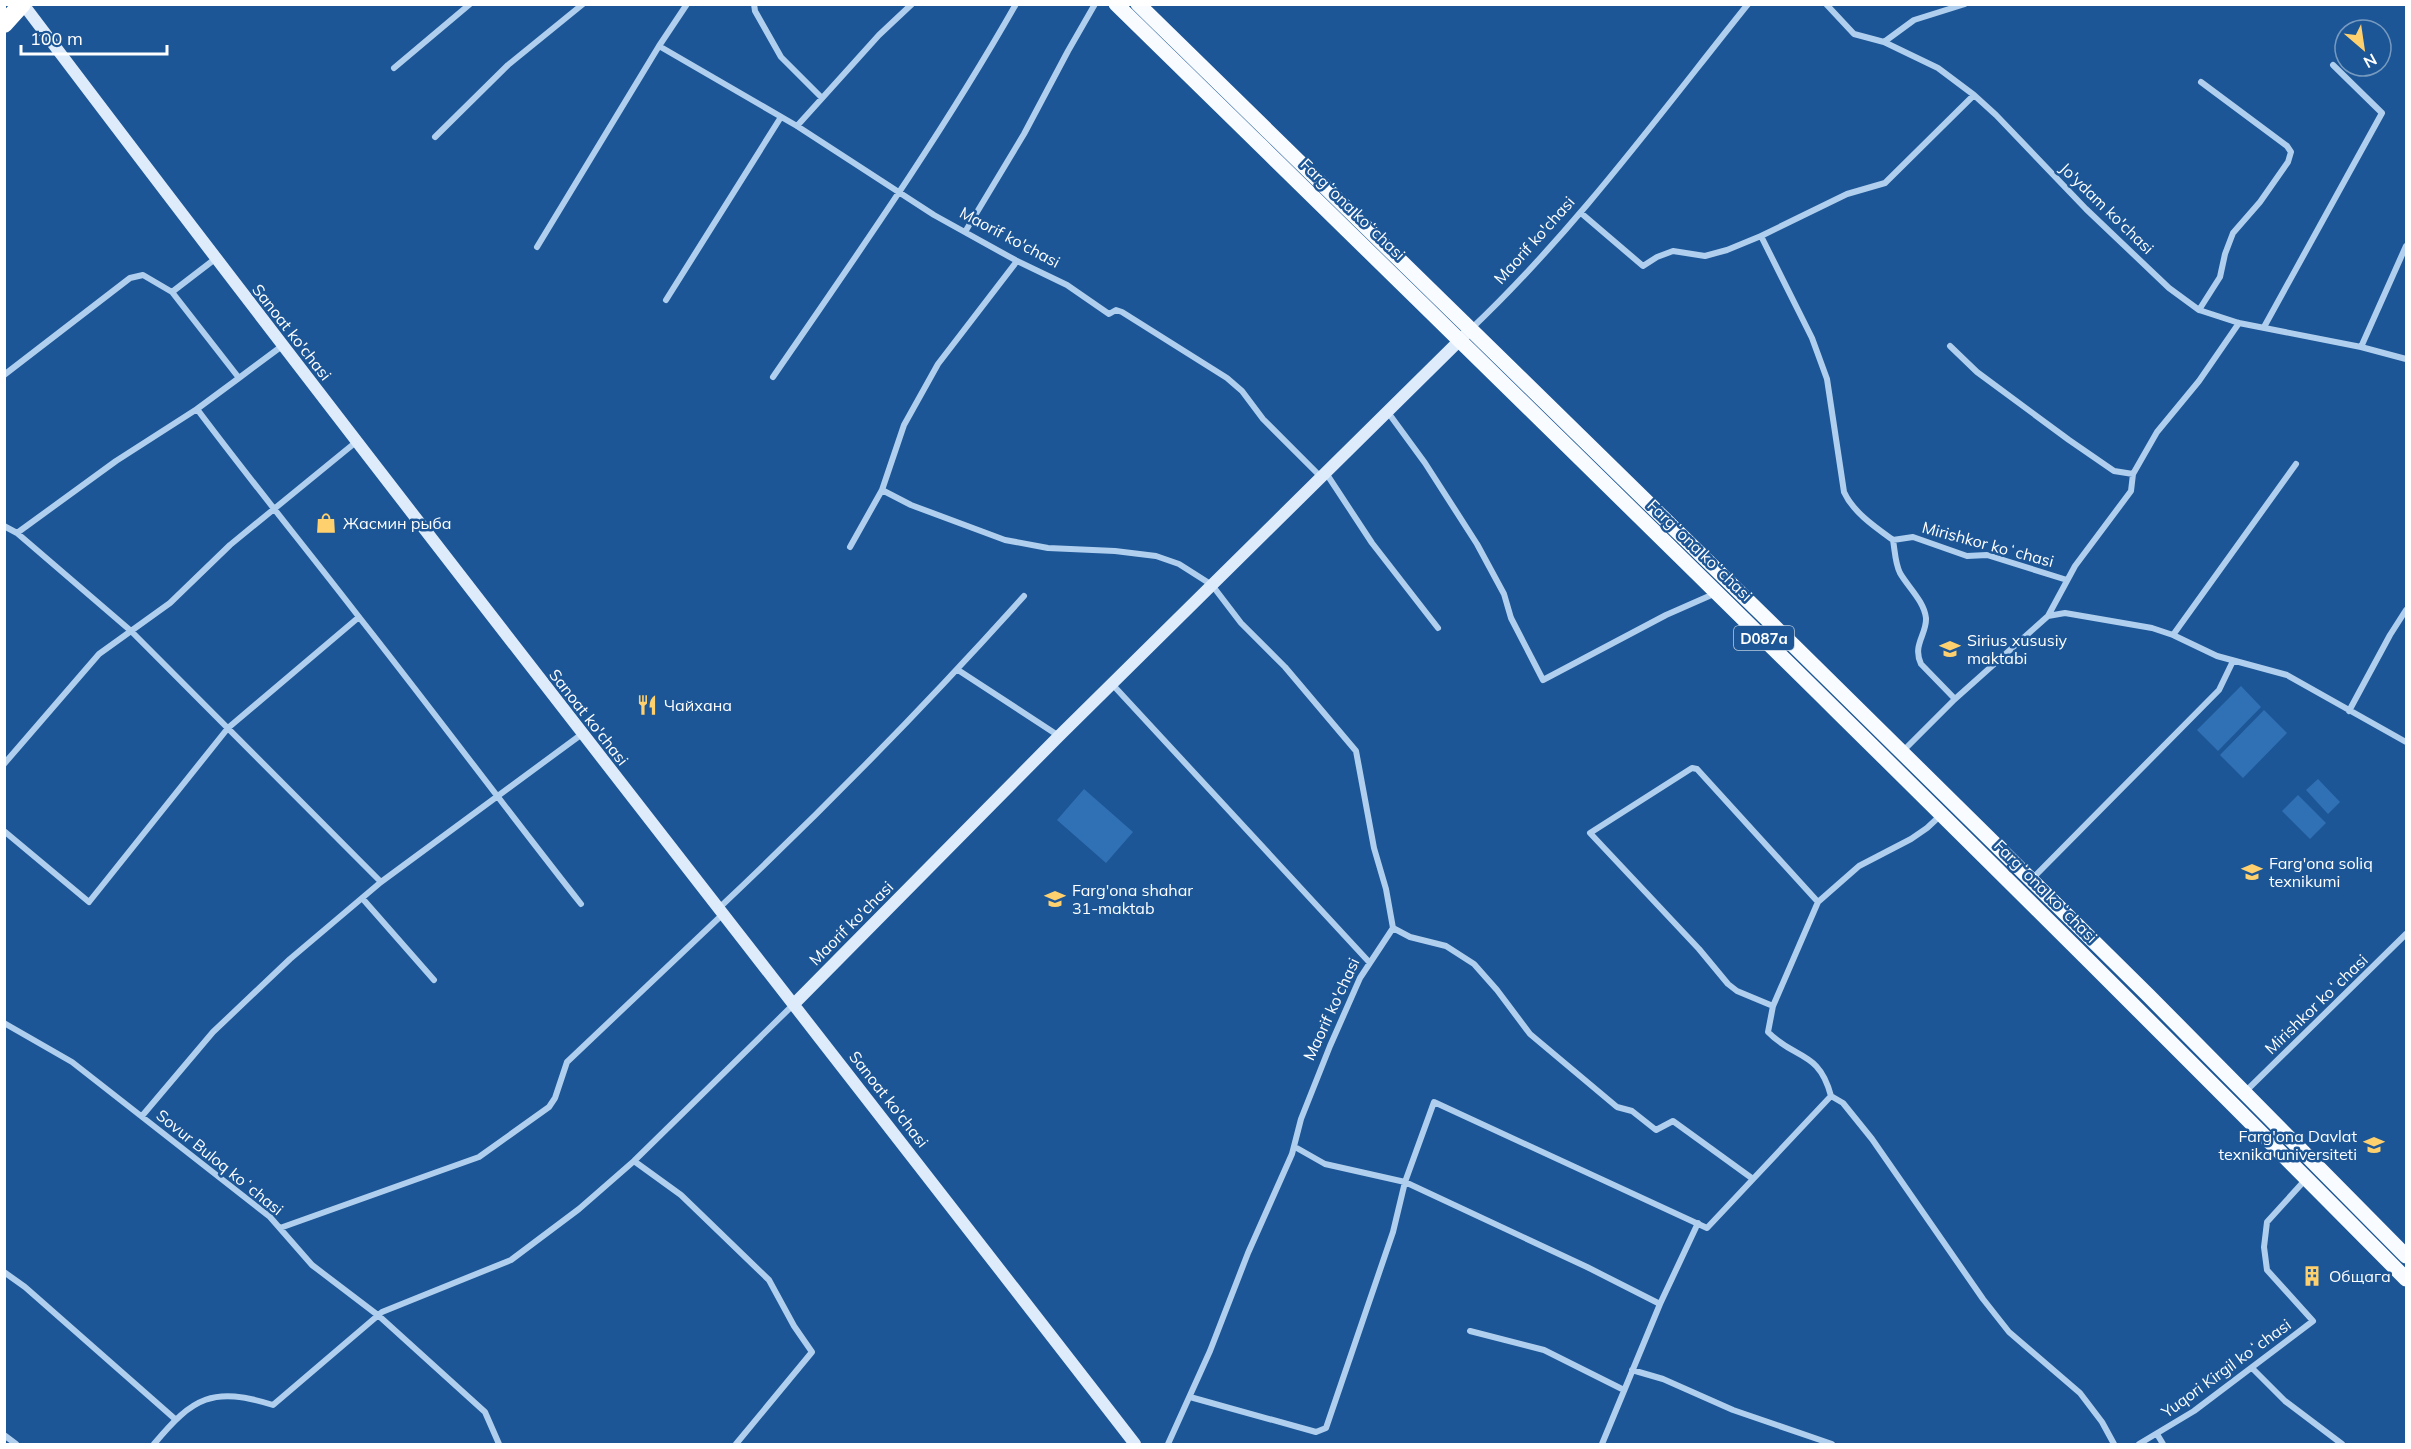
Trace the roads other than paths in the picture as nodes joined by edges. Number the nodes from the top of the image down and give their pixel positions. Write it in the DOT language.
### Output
graph roads {
  1 [pos="22,4"];
  2 [pos="470,4"];
  3 [pos="583,4"];
  4 [pos="687,4"];
  5 [pos="754,4"];
  6 [pos="912,4"];
  7 [pos="1016,4"];
  8 [pos="1095,4"];
  9 [pos="1116,4"];
  10 [pos="1138,4"];
  11 [pos="1748,4"];
  12 [pos="1826,4"];
  13 [pos="1965,4"];
  14 [pos="4,24"];
  15 [pos="1884,42"];
  16 [pos="659,46"];
  17 [pos="394,68"];
  18 [pos="2346,78"];
  19 [pos="2200,82"];
  20 [pos="1974,95"];
  21 [pos="822,98"];
  22 [pos="780,117"];
  23 [pos="797,126"];
  24 [pos="435,137"];
  25 [pos="900,194"];
  26 [pos="1581,213"];
  27 [pos="965,232"];
  28 [pos="1761,236"];
  29 [pos="2406,246"];
  30 [pos="537,247"];
  31 [pos="215,259"];
  32 [pos="1017,261"];
  33 [pos="172,292"];
  34 [pos="666,300"];
  35 [pos="2199,310"];
  36 [pos="2239,323"];
  37 [pos="2264,327"];
  38 [pos="1465,334"];
  39 [pos="282,346"];
  40 [pos="1950,346"];
  41 [pos="2361,347"];
  42 [pos="2406,359"];
  43 [pos="4,375"];
  44 [pos="773,377"];
  45 [pos="238,378"];
  46 [pos="197,410"];
  47 [pos="1387,410"];
  48 [pos="356,442"];
  49 [pos="2296,464"];
  50 [pos="2133,474"];
  51 [pos="1323,475"];
  52 [pos="882,490"];
  53 [pos="273,510"];
  54 [pos="4,526"];
  55 [pos="17,533"];
  56 [pos="1893,540"];
  57 [pos="850,547"];
  58 [pos="2067,579"];
  59 [pos="1212,585"];
  60 [pos="1717,592"];
  61 [pos="1024,596"];
  62 [pos="2406,610"];
  63 [pos="2048,615"];
  64 [pos="359,617"];
  65 [pos="1438,628"];
  66 [pos="131,631"];
  67 [pos="2173,635"];
  68 [pos="2233,661"];
  69 [pos="958,670"];
  70 [pos="1112,684"];
  71 [pos="1955,699"];
  72 [pos="2349,711"];
  73 [pos="228,728"];
  74 [pos="582,734"];
  75 [pos="1059,736"];
  76 [pos="2406,742"];
  77 [pos="1902,752"];
  78 [pos="4,764"];
  79 [pos="496,797"];
  80 [pos="1947,808"];
  81 [pos="4,831"];
  82 [pos="2031,880"];
  83 [pos="381,882"];
  84 [pos="362,898"];
  85 [pos="1818,902"];
  86 [pos="581,904"];
  87 [pos="720,913"];
  88 [pos="1393,928"];
  89 [pos="2406,934"];
  90 [pos="1370,963"];
  91 [pos="434,980"];
  92 [pos="794,1004"];
  93 [pos="1773,1006"];
  94 [pos="4,1023"];
  95 [pos="2195,1056"];
  96 [pos="2244,1093"];
  97 [pos="1831,1096"];
  98 [pos="142,1116"];
  99 [pos="1294,1147"];
  100 [pos="634,1161"];
  101 [pos="2307,1178"];
  102 [pos="1753,1179"];
  103 [pos="1405,1182"];
  104 [pos="1698,1223"];
  105 [pos="280,1228"];
  106 [pos="2406,1256"];
  107 [pos="4,1272"];
  108 [pos="2406,1279"];
  109 [pos="1660,1304"];
  110 [pos="379,1316"];
  111 [pos="1470,1331"];
  112 [pos="2252,1368"];
  113 [pos="1632,1370"];
  114 [pos="1624,1390"];
  115 [pos="1190,1397"];
  116 [pos="175,1419"];
  117 [pos="2157,1434"];
  118 [pos="4,1435"];
  119 [pos="16,1444"];
  120 [pos="154,1444"];
  121 [pos="500,1444"];
  122 [pos="736,1444"];
  123 [pos="1135,1444"];
  124 [pos="1168,1444"];
  125 [pos="1602,1444"];
  126 [pos="1832,1444"];
  127 [pos="2114,1444"];
  128 [pos="2139,1444"];
  129 [pos="2163,1444"];
  130 [pos="2342,1444"];
  1 -- 14 [label="highway"];
  1 -- 31 [label="main road, Sanoat ko'chasi"];
  2 -- 17 [label="street"];
  3 -- 24 [label="street"];
  4 -- 16 [label="street"];
  5 -- 21 [label="street"];
  6 -- 21 [label="street"];
  7 -- 25 [label="street"];
  8 -- 27 [label="street"];
  9 -- 38 [label="main road, Fargʻona koʻchasi / D087a"];
  10 -- 38 [label="main road, Fargʻona koʻchasi / D087a"];
  11 -- 26 [label="street, Maorif ko'chasi"];
  12 -- 15 [label="street, Jo'ydam ko'chasi"];
  13 -- 15 [label="street"];
  15 -- 20 [label="street, Jo'ydam ko'chasi"];
  16 -- 22 [label="street, Maorif ko'chasi"];
  16 -- 30 [label="street"];
  18 -- 37 [label="street"];
  19 -- 35 [label="street"];
  20 -- 28 [label="street"];
  20 -- 35 [label="street, Jo'ydam ko'chasi"];
  21 -- 23 [label="street"];
  22 -- 23 [label="street, Maorif ko'chasi"];
  22 -- 34 [label="street"];
  23 -- 25 [label="street, Maorif ko'chasi"];
  25 -- 27 [label="street, Maorif ko'chasi"];
  25 -- 44 [label="street"];
  26 -- 28 [label="street"];
  26 -- 38 [label="street, Maorif ko'chasi"];
  27 -- 32 [label="street, Maorif ko'chasi"];
  28 -- 56 [label="street"];
  29 -- 41 [label="street"];
  31 -- 33 [label="street"];
  31 -- 39 [label="main road, Sanoat ko'chasi"];
  32 -- 51 [label="street, Maorif ko'chasi"];
  32 -- 52 [label="street"];
  33 -- 43 [label="street"];
  33 -- 45 [label="street"];
  35 -- 36 [label="street, Jo'ydam ko'chasi"];
  36 -- 37 [label="street, Jo'ydam ko'chasi"];
  36 -- 50 [label="street"];
  37 -- 41 [label="street, Jo'ydam ko'chasi"];
  38 -- 47 [label="main road, Maorif ko'chasi"];
  38 -- 60 [label="main road, Fargʻona koʻchasi / D087a"];
  38 -- 77 [label="main road, Fargʻona koʻchasi / D087a"];
  39 -- 45 [label="street"];
  39 -- 48 [label="main road, Sanoat ko'chasi"];
  40 -- 50 [label="street"];
  41 -- 42 [label="street, Jo'ydam ko'chasi"];
  45 -- 46 [label="street"];
  46 -- 53 [label="street"];
  46 -- 55 [label="street"];
  47 -- 51 [label="main road, Maorif ko'chasi"];
  47 -- 60 [label="street"];
  48 -- 53 [label="street"];
  48 -- 74 [label="main road, Sanoat ko'chasi"];
  49 -- 67 [label="street"];
  50 -- 58 [label="street"];
  51 -- 59 [label="main road, Maorif ko'chasi"];
  51 -- 65 [label="street"];
  52 -- 57 [label="street"];
  52 -- 59 [label="street"];
  53 -- 64 [label="street"];
  53 -- 66 [label="street"];
  54 -- 55 [label="street"];
  55 -- 66 [label="street"];
  56 -- 58 [label="street, Mirishkor koʻchasi"];
  56 -- 71 [label="street"];
  58 -- 63 [label="street"];
  59 -- 70 [label="main road, Maorif ko'chasi"];
  59 -- 88 [label="street"];
  60 -- 80 [label="main road, Fargʻona koʻchasi / D087a"];
  61 -- 69 [label="street"];
  62 -- 72 [label="street"];
  63 -- 67 [label="street"];
  63 -- 71 [label="street"];
  64 -- 73 [label="street"];
  64 -- 79 [label="street"];
  66 -- 73 [label="street"];
  66 -- 78 [label="street"];
  67 -- 68 [label="street"];
  68 -- 72 [label="street"];
  68 -- 82 [label="street"];
  69 -- 75 [label="street"];
  69 -- 87 [label="street"];
  70 -- 75 [label="main road, Maorif ko'chasi"];
  70 -- 90 [label="street"];
  71 -- 77 [label="street"];
  72 -- 76 [label="street"];
  73 -- 81 [label="street"];
  73 -- 83 [label="street"];
  74 -- 79 [label="street"];
  74 -- 87 [label="main road, Sanoat ko'chasi"];
  75 -- 92 [label="main road, Maorif ko'chasi"];
  77 -- 80 [label="main road, Fargʻona koʻchasi / D087a"];
  79 -- 83 [label="street"];
  79 -- 86 [label="street"];
  80 -- 82 [label="main road, Fargʻona koʻchasi / D087a"];
  80 -- 85 [label="street"];
  80 -- 95 [label="main road, Fargʻona koʻchasi / D087a"];
  82 -- 95 [label="main road, Fargʻona koʻchasi / D087a"];
  83 -- 84 [label="street"];
  84 -- 91 [label="street"];
  84 -- 98 [label="street"];
  85 -- 93 [label="street"];
  85 -- 93 [label="street"];
  87 -- 92 [label="main road, Sanoat ko'chasi"];
  87 -- 105 [label="street"];
  88 -- 90 [label="street, Maorif ko'chasi"];
  88 -- 102 [label="street"];
  89 -- 96 [label="street, Mirishkor koʻchasi"];
  90 -- 99 [label="street, Maorif ko'chasi"];
  92 -- 100 [label="street"];
  92 -- 123 [label="main road, Sanoat ko'chasi"];
  93 -- 97 [label="street"];
  94 -- 98 [label="street, Sovur Buloq koʻchasi"];
  95 -- 96 [label="main road, Fargʻona koʻchasi / D087a"];
  95 -- 101 [label="main road, Fargʻona koʻchasi / D087a"];
  96 -- 106 [label="main road, Fargʻona koʻchasi / D087a"];
  97 -- 102 [label="street"];
  97 -- 127 [label="street"];
  98 -- 105 [label="street, Sovur Buloq koʻchasi"];
  99 -- 103 [label="street"];
  99 -- 115 [label="street, Maorif ko'chasi"];
  100 -- 110 [label="street"];
  100 -- 122 [label="street"];
  101 -- 108 [label="main road, Fargʻona koʻchasi / D087a"];
  101 -- 112 [label="street, Yuqori Kirgil koʻchasi"];
  102 -- 104 [label="street"];
  103 -- 104 [label="street"];
  103 -- 109 [label="street"];
  103 -- 115 [label="street"];
  104 -- 109 [label="street"];
  105 -- 110 [label="street, Sovur Buloq koʻchasi"];
  107 -- 116 [label="street"];
  109 -- 113 [label="street"];
  110 -- 116 [label="street"];
  110 -- 121 [label="street, Sovur Buloq koʻchasi"];
  111 -- 114 [label="street"];
  112 -- 117 [label="street, Yuqori Kirgil koʻchasi"];
  112 -- 130 [label="street"];
  113 -- 114 [label="street"];
  113 -- 126 [label="street"];
  114 -- 125 [label="street"];
  115 -- 124 [label="street, Maorif ko'chasi"];
  116 -- 120 [label="street"];
  117 -- 128 [label="street, Yuqori Kirgil koʻchasi"];
  117 -- 129 [label="street, Yuqori Kirgil koʻchasi"];
  118 -- 119 [label="street"];
}
